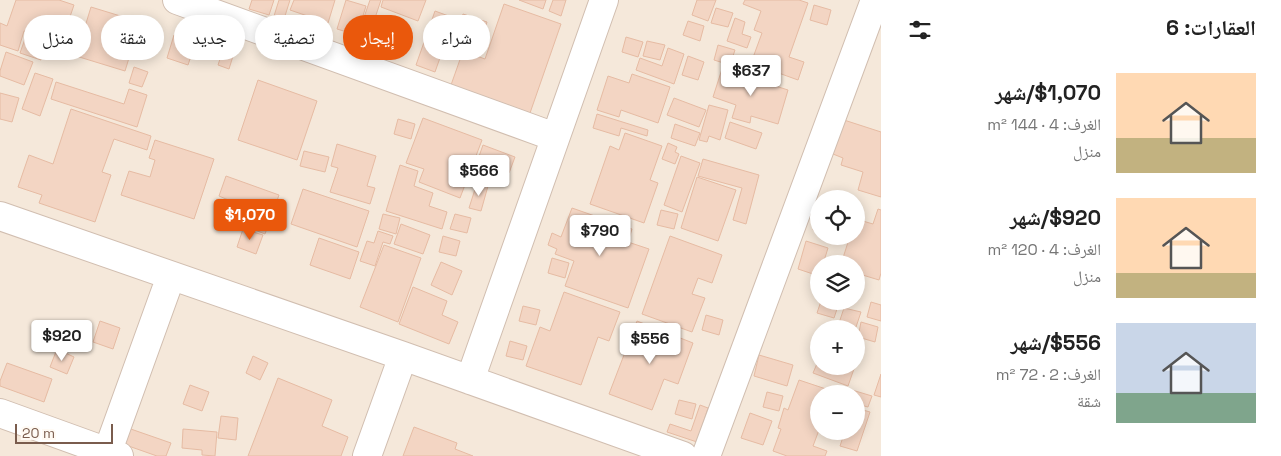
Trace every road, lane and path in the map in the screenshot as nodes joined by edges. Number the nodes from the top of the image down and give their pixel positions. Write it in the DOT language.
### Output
graph roads {
  1 [pos="177,0"];
  2 [pos="604,0"];
  3 [pos="875,0"];
  4 [pos="555,137"];
  5 [pos="0,216"];
  6 [pos="172,276"];
  7 [pos="403,356"];
  8 [pos="470,380"];
  9 [pos="0,414"];
  10 [pos="629,447"];
  11 [pos="111,455"];
  12 [pos="367,456"];
  13 [pos="683,456"];
  14 [pos="706,456"];
  1 -- 4 [label="street"];
  2 -- 4 [label="street"];
  3 -- 14 [label="street"];
  4 -- 8 [label="street"];
  5 -- 6 [label="street"];
  6 -- 7 [label="street"];
  6 -- 11 [label="street"];
  7 -- 8 [label="street"];
  7 -- 12 [label="street"];
  8 -- 10 [label="street"];
  9 -- 11 [label="street"];
  10 -- 13 [label="street"];
}
